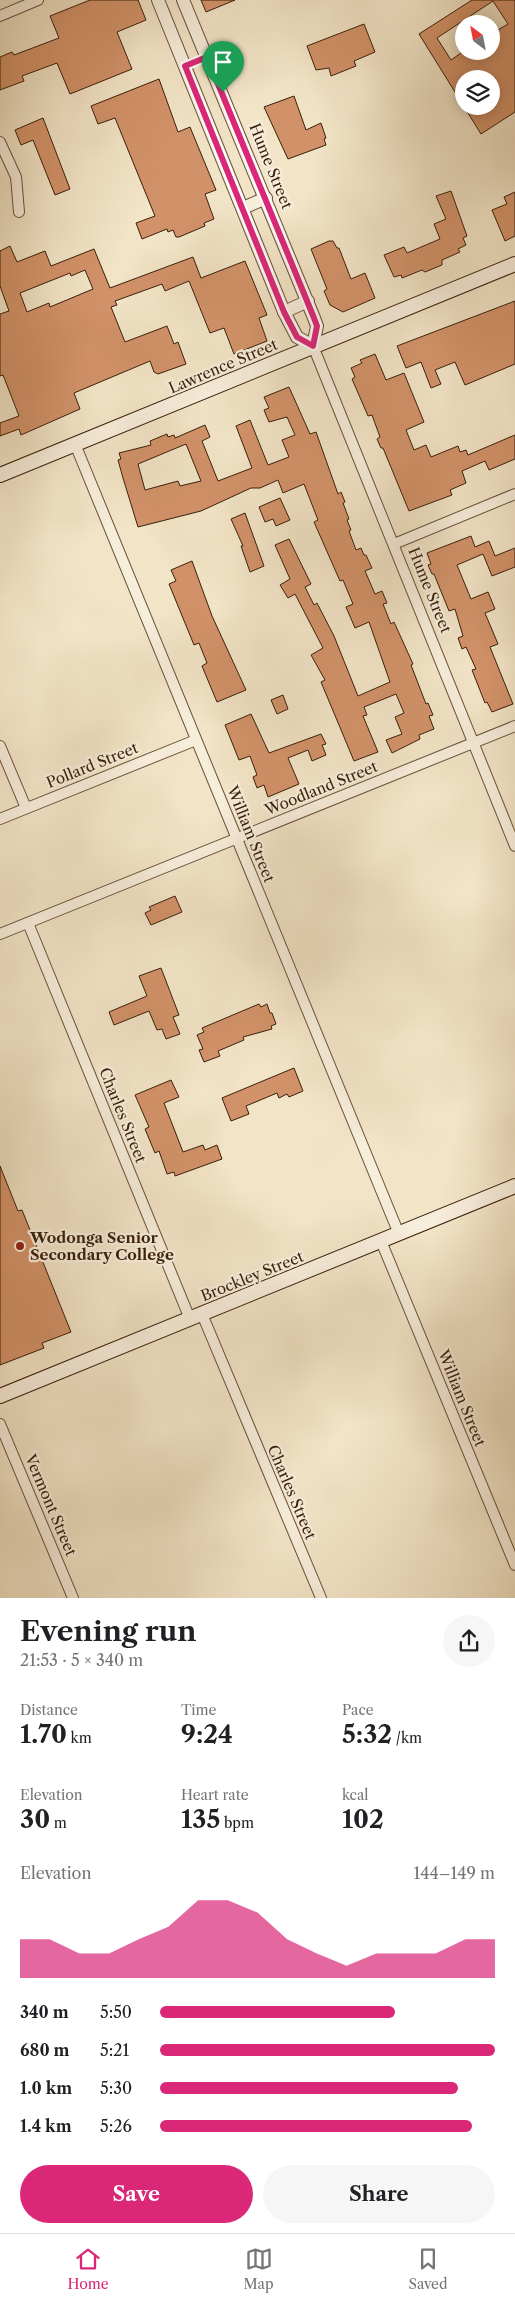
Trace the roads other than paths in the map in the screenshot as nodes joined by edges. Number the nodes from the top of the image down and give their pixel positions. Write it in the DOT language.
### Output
graph roads {
  1 [pos="38,0"];
  2 [pos="158,0"];
  3 [pos="183,0"];
  4 [pos="0,16"];
  5 [pos="207,57"];
  6 [pos="185,66"];
  7 [pos="0,142"];
  8 [pos="266,198"];
  9 [pos="243,208"];
  10 [pos="19,212"];
  11 [pos="515,264"];
  12 [pos="308,301"];
  13 [pos="284,312"];
  14 [pos="313,346"];
  15 [pos="75,444"];
  16 [pos="0,476"];
  17 [pos="515,494"];
  18 [pos="394,544"];
  19 [pos="515,726"];
  20 [pos="196,740"];
  21 [pos="473,743"];
  22 [pos="0,746"];
  23 [pos="26,808"];
  24 [pos="0,818"];
  25 [pos="237,838"];
  26 [pos="515,846"];
  27 [pos="28,923"];
  28 [pos="0,934"];
  29 [pos="515,1186"];
  30 [pos="399,1234"];
  31 [pos="381,1241"];
  32 [pos="196,1316"];
  33 [pos="0,1396"];
  34 [pos="0,1424"];
  35 [pos="515,1565"];
  36 [pos="74,1598"];
  37 [pos="320,1598"];
  1 -- 4 [label="street"];
  2 -- 6 [label="street, Hume Street"];
  3 -- 5 [label="street, Hume Street"];
  5 -- 6 [label="street"];
  5 -- 8 [label="street, Hume Street"];
  6 -- 9 [label="street, Hume Street"];
  7 -- 10 [label="street"];
  8 -- 9 [label="street"];
  8 -- 12 [label="street, Hume Street"];
  9 -- 13 [label="street, Hume Street"];
  11 -- 14 [label="main road, Lawrence Street"];
  12 -- 13 [label="street"];
  12 -- 14 [label="street, Hume Street"];
  13 -- 14 [label="street, Hume Street"];
  14 -- 15 [label="main road, Lawrence Street"];
  14 -- 18 [label="street, Hume Street"];
  15 -- 16 [label="main road, Lawrence Street"];
  15 -- 20 [label="street, William Street"];
  17 -- 18 [label="street"];
  18 -- 21 [label="street, Hume Street"];
  19 -- 21 [label="street, Woodland Street"];
  20 -- 23 [label="street, Pollard Street"];
  20 -- 25 [label="street, William Street"];
  21 -- 25 [label="street, Woodland Street"];
  21 -- 26 [label="street, Hume Street"];
  22 -- 23 [label="street"];
  23 -- 24 [label="street, Pollard Street"];
  25 -- 27 [label="street, Woodland Street"];
  25 -- 30 [label="street, William Street"];
  27 -- 28 [label="street, Woodland Street"];
  27 -- 32 [label="street, Charles Street"];
  29 -- 30 [label="main road, Brockley Street"];
  30 -- 31 [label="main road, Brockley Street"];
  31 -- 32 [label="main road, Brockley Street"];
  31 -- 35 [label="street, William Street"];
  32 -- 33 [label="main road, Brockley Street"];
  32 -- 37 [label="street, Charles Street"];
  34 -- 36 [label="street, Vermont Street"];
}
